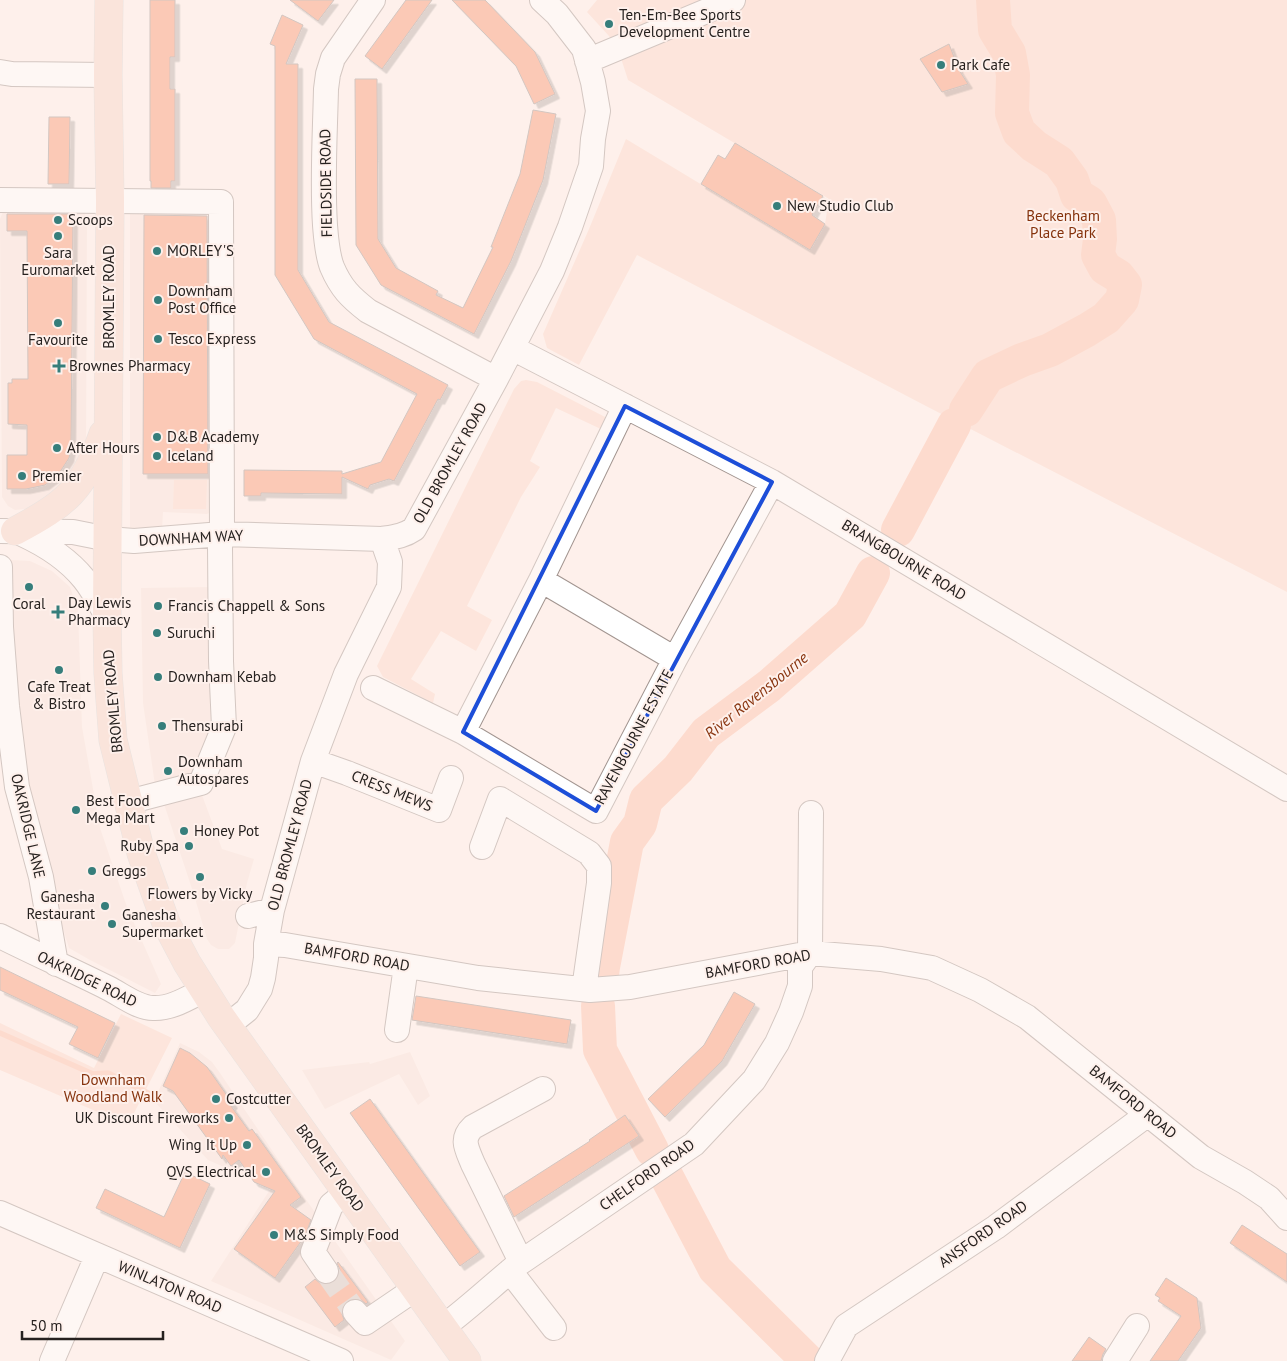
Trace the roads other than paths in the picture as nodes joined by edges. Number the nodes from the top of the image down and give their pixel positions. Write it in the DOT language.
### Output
graph roads {
  1 [pos="108,0"];
  2 [pos="373,0"];
  3 [pos="542,0"];
  4 [pos="733,0"];
  5 [pos="587,61"];
  6 [pos="0,72"];
  7 [pos="108,74"];
  8 [pos="0,200"];
  9 [pos="110,201"];
  10 [pos="512,349"];
  11 [pos="496,379"];
  12 [pos="625,406"];
  13 [pos="108,417"];
  14 [pos="772,482"];
  15 [pos="8,531"];
  16 [pos="222,534"];
  17 [pos="108,539"];
  18 [pos="382,539"];
  19 [pos="0,567"];
  20 [pos="541,580"];
  21 [pos="108,616"];
  22 [pos="675,659"];
  23 [pos="373,688"];
  24 [pos="463,732"];
  25 [pos="313,761"];
  26 [pos="451,778"];
  27 [pos="1287,789"];
  28 [pos="128,802"];
  29 [pos="811,813"];
  30 [pos="482,848"];
  31 [pos="272,910"];
  32 [pos="248,916"];
  33 [pos="0,936"];
  34 [pos="266,944"];
  35 [pos="810,953"];
  36 [pos="56,964"];
  37 [pos="406,966"];
  38 [pos="587,989"];
  39 [pos="204,990"];
  40 [pos="227,1026"];
  41 [pos="397,1030"];
  42 [pos="543,1089"];
  43 [pos="1148,1114"];
  44 [pos="347,1192"];
  45 [pos="0,1213"];
  46 [pos="1287,1218"];
  47 [pos="97,1256"];
  48 [pos="516,1267"];
  49 [pos="326,1272"];
  50 [pos="415,1289"];
  51 [pos="355,1312"];
  52 [pos="1137,1326"];
  53 [pos="443,1327"];
  54 [pos="554,1328"];
  55 [pos="52,1361"];
  56 [pos="341,1361"];
  57 [pos="467,1361"];
  58 [pos="827,1361"];
  59 [pos="1115,1361"];
  1 -- 7 [label="main road, BROMLEY ROAD"];
  2 -- 11 [label="street, FIELDSIDE ROAD"];
  3 -- 5 [label="street, OLD BROMLEY ROAD"];
  4 -- 5 [label="street"];
  5 -- 10 [label="street, OLD BROMLEY ROAD"];
  6 -- 7 [label="street"];
  7 -- 9 [label="main road, BROMLEY ROAD"];
  8 -- 9 [label="street"];
  9 -- 13 [label="main road, BROMLEY ROAD"];
  9 -- 16 [label="street"];
  10 -- 11 [label="street, OLD BROMLEY ROAD"];
  10 -- 12 [label="street, BRANGBOURNE ROAD"];
  11 -- 18 [label="street, OLD BROMLEY ROAD"];
  12 -- 14 [label="street, BRANGBOURNE ROAD"];
  12 -- 20 [label="street"];
  13 -- 15 [label="main road"];
  13 -- 17 [label="main road, BROMLEY ROAD"];
  14 -- 22 [label="street, RAVENBOURNE ESTATE"];
  14 -- 27 [label="street, BRANGBOURNE ROAD"];
  15 -- 17 [label="street, DOWNHAM WAY"];
  15 -- 21 [label="street"];
  16 -- 17 [label="street, DOWNHAM WAY"];
  16 -- 18 [label="street, DOWNHAM WAY"];
  16 -- 28 [label="street"];
  17 -- 21 [label="main road, BROMLEY ROAD"];
  18 -- 25 [label="street, OLD BROMLEY ROAD"];
  19 -- 36 [label="street, OAKRIDGE LANE"];
  20 -- 22 [label="street, RAVENBOURNE ESTATE"];
  20 -- 24 [label="street"];
  21 -- 28 [label="main road, BROMLEY ROAD"];
  22 -- 24 [label="street, RAVENBOURNE ESTATE"];
  23 -- 24 [label="street, RAVENBOURNE ESTATE"];
  25 -- 26 [label="street, CRESS MEWS"];
  25 -- 31 [label="street, OLD BROMLEY ROAD"];
  28 -- 39 [label="main road, BROMLEY ROAD"];
  29 -- 35 [label="street"];
  30 -- 38 [label="street"];
  31 -- 32 [label="street"];
  31 -- 34 [label="street, OLD BROMLEY ROAD"];
  33 -- 36 [label="street, OAKRIDGE ROAD"];
  34 -- 37 [label="street, BAMFORD ROAD"];
  34 -- 40 [label="street, OLD BROMLEY ROAD"];
  35 -- 38 [label="street, BAMFORD ROAD"];
  35 -- 43 [label="street, BAMFORD ROAD"];
  35 -- 48 [label="street, CHELFORD ROAD"];
  36 -- 39 [label="street, OAKRIDGE ROAD"];
  37 -- 38 [label="street, BAMFORD ROAD"];
  37 -- 41 [label="street"];
  39 -- 40 [label="main road, BROMLEY ROAD"];
  40 -- 44 [label="main road, BROMLEY ROAD"];
  42 -- 48 [label="street"];
  43 -- 46 [label="street, BAMFORD ROAD"];
  43 -- 58 [label="street, ANSFORD ROAD"];
  44 -- 49 [label="street"];
  44 -- 50 [label="main road, BROMLEY ROAD"];
  45 -- 47 [label="street, WINLATON ROAD"];
  47 -- 55 [label="street"];
  47 -- 56 [label="street, WINLATON ROAD"];
  48 -- 53 [label="street, CHELFORD ROAD"];
  48 -- 54 [label="street"];
  50 -- 51 [label="street"];
  50 -- 53 [label="main road, BROMLEY ROAD"];
  52 -- 59 [label="street"];
  53 -- 57 [label="main road, BROMLEY ROAD"];
}
